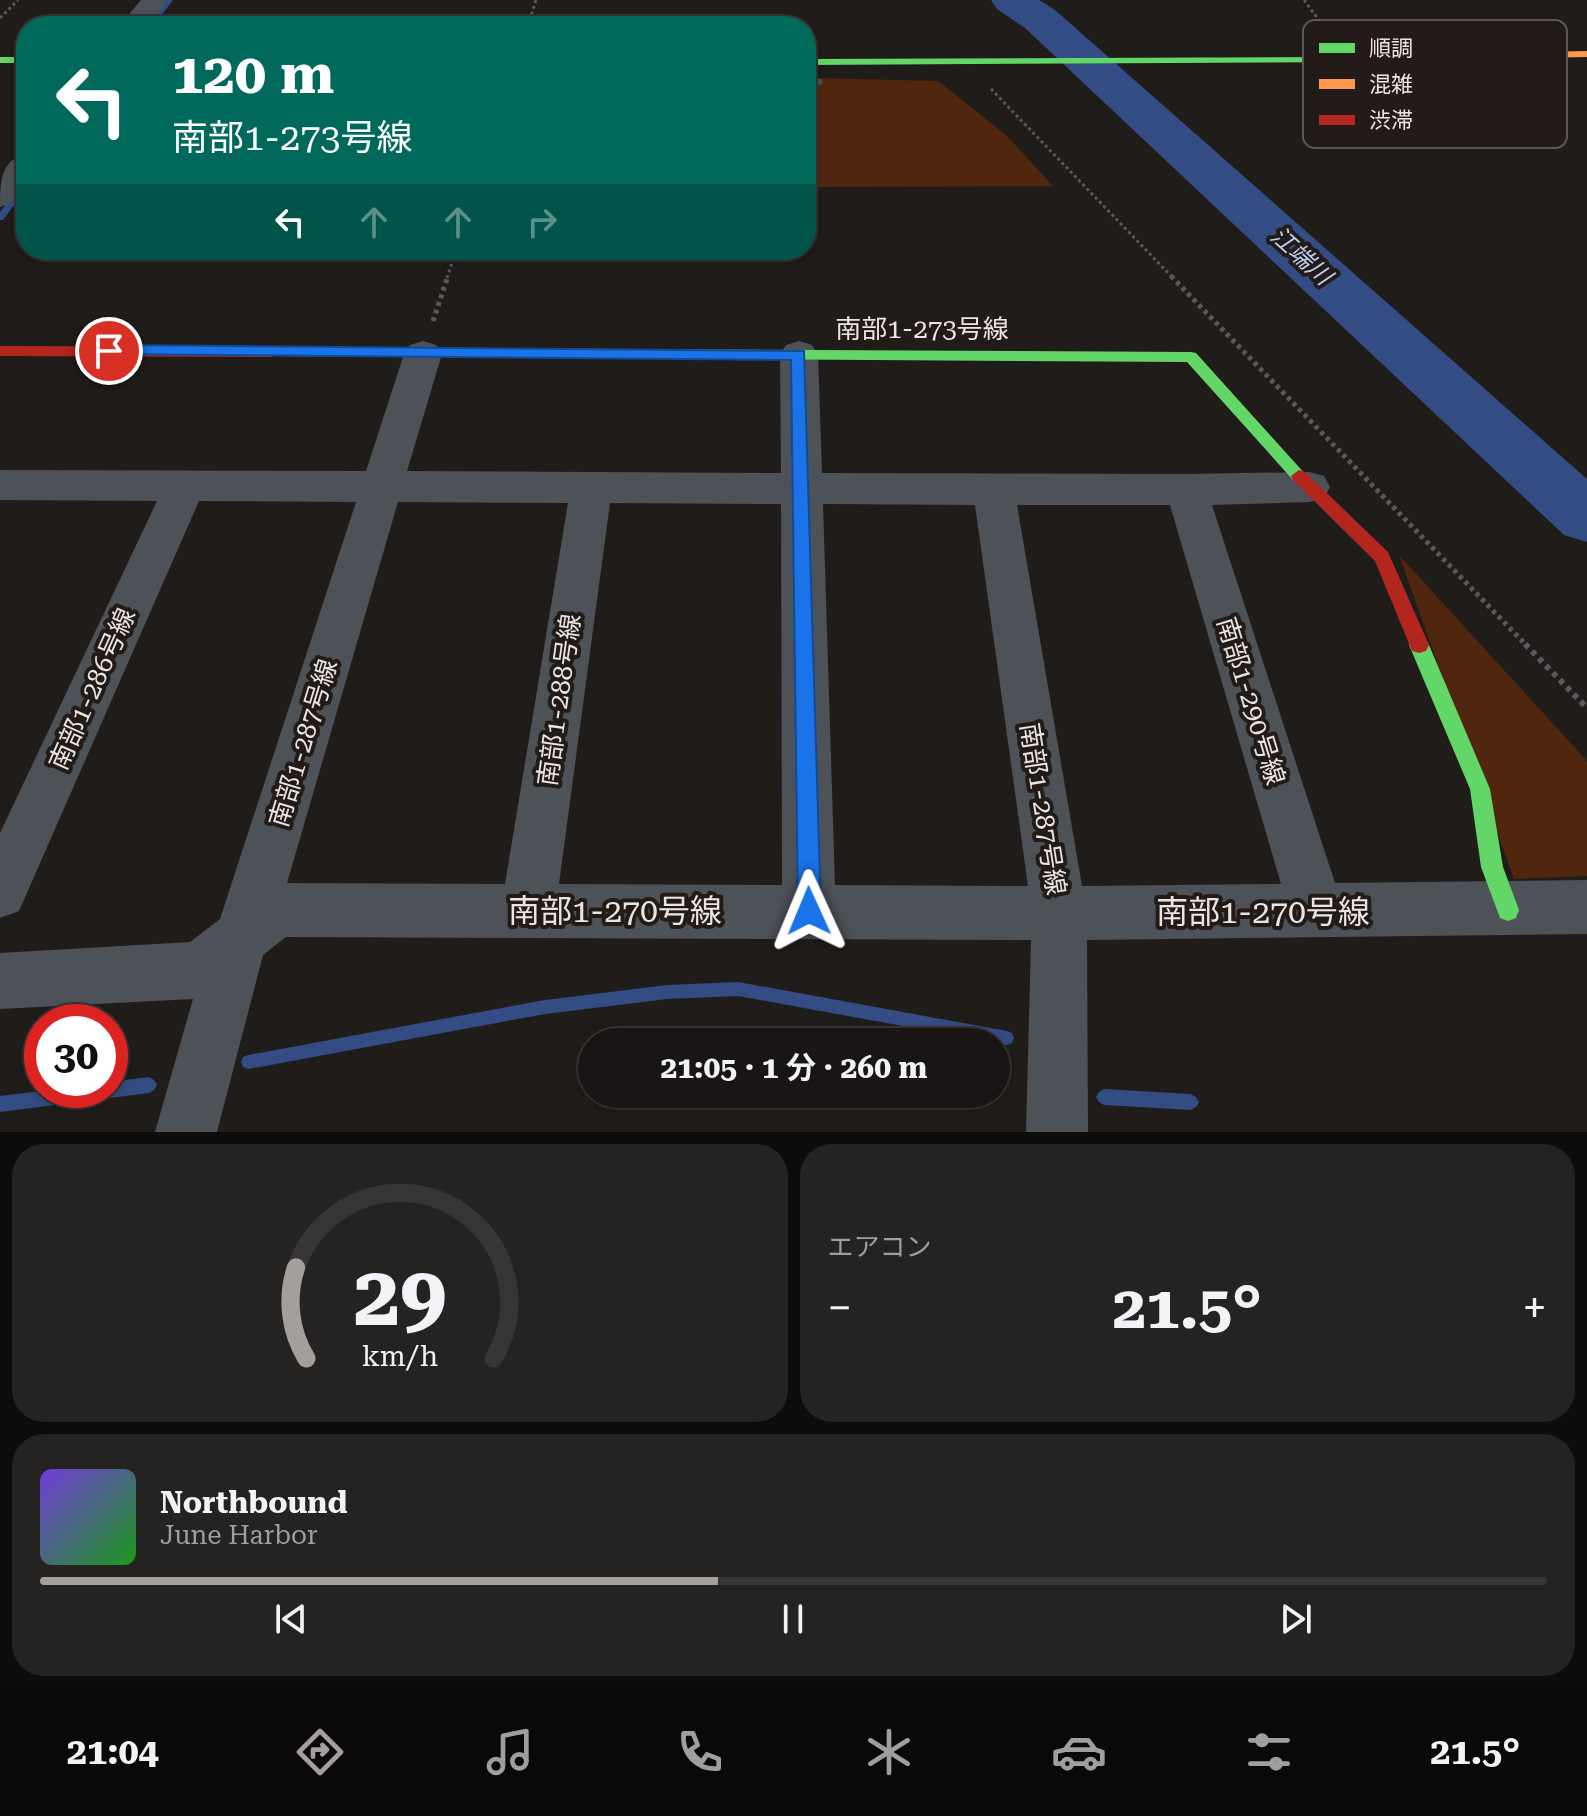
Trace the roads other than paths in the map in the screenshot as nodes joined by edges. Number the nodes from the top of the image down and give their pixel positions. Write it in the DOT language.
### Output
graph roads {
  1 [pos="155,0"];
  2 [pos="141,16"];
  3 [pos="1567,54"];
  4 [pos="1587,54"];
  5 [pos="1303,59"];
  6 [pos="816,62"];
  7 [pos="16,176"];
  8 [pos="0,197"];
  9 [pos="0,351"];
  10 [pos="423,354"];
  11 [pos="799,354"];
  12 [pos="0,485"];
  13 [pos="383,485"];
  14 [pos="185,486"];
  15 [pos="591,487"];
  16 [pos="1309,487"];
  17 [pos="803,488"];
  18 [pos="994,489"];
  19 [pos="1186,490"];
  20 [pos="0,892"];
  21 [pos="1587,907"];
  22 [pos="1508,910"];
  23 [pos="809,911"];
  24 [pos="528,912"];
  25 [pos="1317,912"];
  26 [pos="1059,913"];
  27 [pos="241,936"];
  28 [pos="0,981"];
  29 [pos="186,1132"];
  30 [pos="1057,1132"];
  1 -- 2 [label="street"];
  3 -- 4 [label="street"];
  5 -- 6 [label="street"];
  7 -- 8 [label="street"];
  9 -- 10 [label="street, 南部1-273号線"];
  10 -- 11 [label="street, 南部1-273号線"];
  10 -- 13 [label="street, 南部1-287号線"];
  11 -- 16 [label="street, 南部1-273号線"];
  11 -- 17 [label="street"];
  12 -- 14 [label="street"];
  13 -- 14 [label="street"];
  13 -- 15 [label="street"];
  13 -- 27 [label="street, 南部1-287号線"];
  14 -- 20 [label="street, 南部1-286号線"];
  15 -- 17 [label="street"];
  15 -- 24 [label="street, 南部1-288号線"];
  16 -- 19 [label="street"];
  16 -- 22 [label="street, 南部1-273号線"];
  17 -- 18 [label="street"];
  17 -- 23 [label="street"];
  18 -- 19 [label="street"];
  18 -- 26 [label="street, 南部1-287号線"];
  19 -- 25 [label="street, 南部1-290号線"];
  21 -- 22 [label="street, 南部1-270号線"];
  22 -- 25 [label="street, 南部1-270号線"];
  23 -- 24 [label="street, 南部1-270号線"];
  23 -- 26 [label="street, 南部1-270号線"];
  24 -- 27 [label="street, 南部1-270号線"];
  25 -- 26 [label="street, 南部1-270号線"];
  26 -- 30 [label="street, 南部1-287号線"];
  27 -- 28 [label="street, 南部1-270号線"];
  27 -- 29 [label="street, 南部1-287号線"];
}
